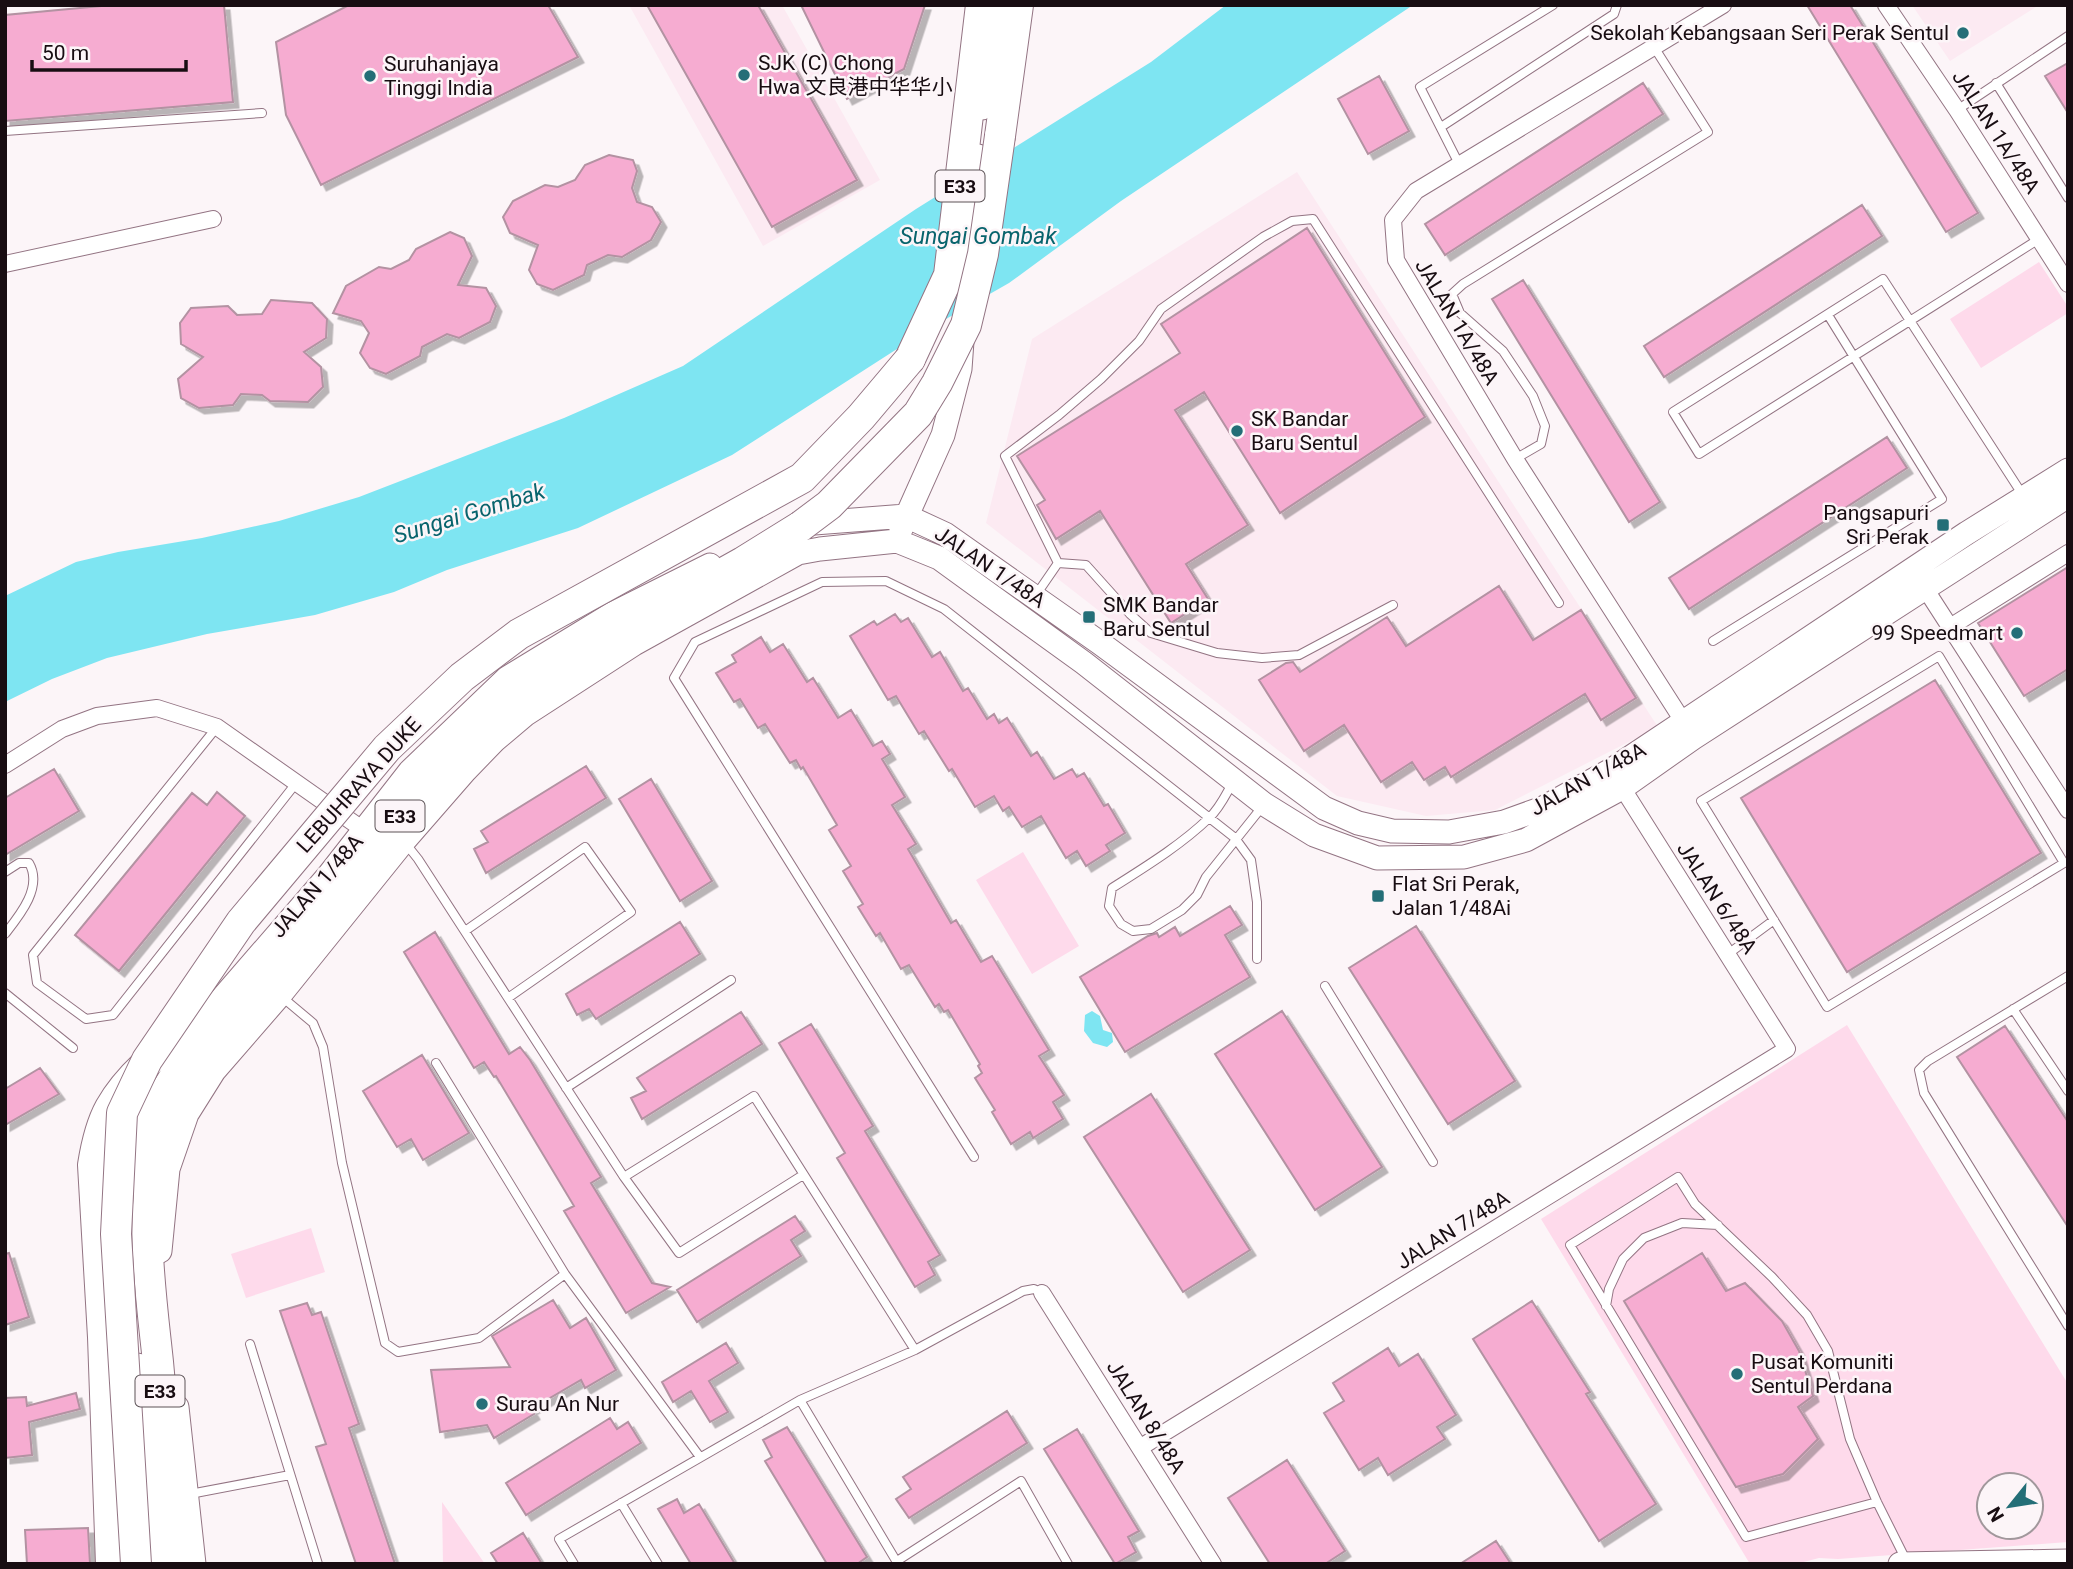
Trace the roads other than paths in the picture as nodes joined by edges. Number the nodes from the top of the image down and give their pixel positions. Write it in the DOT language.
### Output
graph roads {
  1 [pos="981,5"];
  2 [pos="1006,5"];
  3 [pos="1018,5"];
  4 [pos="1552,5"];
  5 [pos="1617,5"];
  6 [pos="1723,5"];
  7 [pos="1886,5"];
  8 [pos="2068,36"];
  9 [pos="1654,47"];
  10 [pos="1996,83"];
  11 [pos="1957,110"];
  12 [pos="262,113"];
  13 [pos="1441,127"];
  14 [pos="5,131"];
  15 [pos="1459,164"];
  16 [pos="2068,198"];
  17 [pos="213,219"];
  18 [pos="2039,239"];
  19 [pos="7,263"];
  20 [pos="2068,284"];
  21 [pos="1828,315"];
  22 [pos="1910,321"];
  23 [pos="1853,357"];
  24 [pos="1515,459"];
  25 [pos="2068,470"];
  26 [pos="2068,496"];
  27 [pos="2025,498"];
  28 [pos="906,516"];
  29 [pos="897,541"];
  30 [pos="2068,553"];
  31 [pos="1058,563"];
  32 [pos="1919,579"];
  33 [pos="1035,596"];
  34 [pos="1559,603"];
  35 [pos="1393,605"];
  36 [pos="1950,627"];
  37 [pos="1713,641"];
  38 [pos="217,727"];
  39 [pos="1688,730"];
  40 [pos="5,765"];
  41 [pos="1234,779"];
  42 [pos="1617,779"];
  43 [pos="297,782"];
  44 [pos="1264,804"];
  45 [pos="2068,810"];
  46 [pos="1210,818"];
  47 [pos="365,831"];
  48 [pos="1236,838"];
  49 [pos="404,841"];
  50 [pos="5,872"];
  51 [pos="1774,920"];
  52 [pos="465,931"];
  53 [pos="5,934"];
  54 [pos="1728,954"];
  55 [pos="1257,959"];
  56 [pos="2068,976"];
  57 [pos="731,980"];
  58 [pos="1325,986"];
  59 [pos="5,993"];
  60 [pos="280,995"];
  61 [pos="508,998"];
  62 [pos="2013,1009"];
  63 [pos="212,1010"];
  64 [pos="73,1048"];
  65 [pos="1787,1049"];
  66 [pos="436,1063"];
  67 [pos="566,1087"];
  68 [pos="2068,1091"];
  69 [pos="974,1157"];
  70 [pos="1433,1162"];
  71 [pos="803,1175"];
  72 [pos="624,1177"];
  73 [pos="1718,1226"];
  74 [pos="565,1274"];
  75 [pos="1042,1293"];
  76 [pos="1606,1306"];
  77 [pos="2068,1326"];
  78 [pos="250,1344"];
  79 [pos="915,1350"];
  80 [pos="800,1400"];
  81 [pos="1141,1447"];
  82 [pos="700,1457"];
  83 [pos="290,1475"];
  84 [pos="186,1494"];
  85 [pos="1877,1502"];
  86 [pos="621,1503"];
  87 [pos="176,1561"];
  88 [pos="2068,1561"];
  89 [pos="898,1562"];
  90 [pos="111,1564"];
  91 [pos="136,1564"];
  92 [pos="318,1564"];
  93 [pos="574,1564"];
  94 [pos="657,1564"];
  95 [pos="1068,1564"];
  96 [pos="1213,1564"];
  97 [pos="1900,1564"];
  98 [pos="1908,1564"];
  1 -- 91 [label="highway, LEBUHRAYA DUKE / E33, bridge"];
  2 -- 28 [label="main road, bridge"];
  3 -- 87 [label="highway, E33, bridge"];
  4 -- 13 [label="lane"];
  5 -- 13 [label="lane"];
  6 -- 9 [label="street, JALAN 1A/48A"];
  7 -- 11 [label="street, JALAN 1A/48A"];
  8 -- 10 [label="lane"];
  9 -- 15 [label="street, JALAN 1A/48A"];
  9 -- 24 [label="lane"];
  10 -- 11 [label="lane"];
  10 -- 16 [label="lane"];
  11 -- 18 [label="street, JALAN 1A/48A"];
  12 -- 14 [label="lane"];
  13 -- 15 [label="lane"];
  15 -- 24 [label="street, JALAN 1A/48A"];
  17 -- 19 [label="street"];
  18 -- 20 [label="street, JALAN 1A/48A"];
  18 -- 22 [label="lane"];
  21 -- 22 [label="lane"];
  21 -- 23 [label="lane"];
  21 -- 23 [label="lane"];
  22 -- 23 [label="lane"];
  22 -- 27 [label="lane"];
  23 -- 37 [label="lane"];
  24 -- 39 [label="street, JALAN 1A/48A"];
  25 -- 27 [label="main road, JALAN 1/48A"];
  26 -- 32 [label="main road, JALAN 1/48A"];
  27 -- 32 [label="main road, JALAN 1/48A"];
  28 -- 29 [label="main road"];
  28 -- 33 [label="main road, JALAN 1/48A"];
  28 -- 47 [label="main road, JALAN 1/48A"];
  29 -- 41 [label="main road, JALAN 1/48A"];
  29 -- 49 [label="main road, JALAN 1/48A"];
  30 -- 36 [label="street"];
  31 -- 33 [label="lane"];
  31 -- 34 [label="lane"];
  31 -- 35 [label="lane"];
  32 -- 36 [label="street"];
  32 -- 39 [label="main road, JALAN 1/48A"];
  33 -- 42 [label="main road, JALAN 1/48A"];
  36 -- 45 [label="street"];
  38 -- 40 [label="street"];
  38 -- 43 [label="street"];
  38 -- 43 [label="lane"];
  39 -- 42 [label="main road, JALAN 1/48A"];
  41 -- 44 [label="main road, JALAN 1/48A"];
  41 -- 46 [label="lane"];
  42 -- 44 [label="main road, JALAN 1/48A"];
  42 -- 54 [label="street, JALAN 6/48A"];
  43 -- 47 [label="street"];
  44 -- 48 [label="lane"];
  46 -- 48 [label="lane"];
  46 -- 48 [label="lane"];
  46 -- 69 [label="lane"];
  47 -- 63 [label="main road, JALAN 1/48A"];
  48 -- 55 [label="lane"];
  49 -- 52 [label="lane"];
  49 -- 60 [label="main road, JALAN 1/48A"];
  50 -- 53 [label="lane"];
  51 -- 51 [label="lane"];
  51 -- 54 [label="lane"];
  52 -- 61 [label="lane"];
  52 -- 61 [label="lane"];
  54 -- 65 [label="street, JALAN 6/48A"];
  56 -- 62 [label="lane"];
  57 -- 67 [label="lane"];
  58 -- 70 [label="lane"];
  59 -- 64 [label="lane"];
  60 -- 74 [label="lane"];
  60 -- 84 [label="main road, JALAN 1/48A"];
  61 -- 67 [label="lane"];
  62 -- 68 [label="lane"];
  62 -- 77 [label="lane"];
  63 -- 87 [label="main road, JALAN 1/48A"];
  63 -- 90 [label="highway"];
  65 -- 81 [label="street, JALAN 7/48A"];
  66 -- 74 [label="lane"];
  67 -- 72 [label="lane"];
  71 -- 72 [label="lane"];
  71 -- 72 [label="lane"];
  71 -- 79 [label="lane"];
  73 -- 76 [label="lane"];
  73 -- 76 [label="lane"];
  73 -- 85 [label="lane"];
  74 -- 82 [label="lane"];
  75 -- 79 [label="lane"];
  75 -- 81 [label="street, JALAN 8/48A"];
  76 -- 85 [label="lane"];
  78 -- 83 [label="lane"];
  79 -- 80 [label="lane"];
  80 -- 82 [label="lane"];
  80 -- 89 [label="lane"];
  81 -- 96 [label="street, JALAN 8/48A"];
  82 -- 86 [label="lane"];
  83 -- 84 [label="lane"];
  83 -- 92 [label="lane"];
  84 -- 87 [label="main road, JALAN 1/48A"];
  85 -- 98 [label="lane"];
  86 -- 93 [label="lane"];
  86 -- 94 [label="lane"];
  88 -- 98 [label="main road"];
  89 -- 95 [label="lane"];
  97 -- 98 [label="main road"];
}
